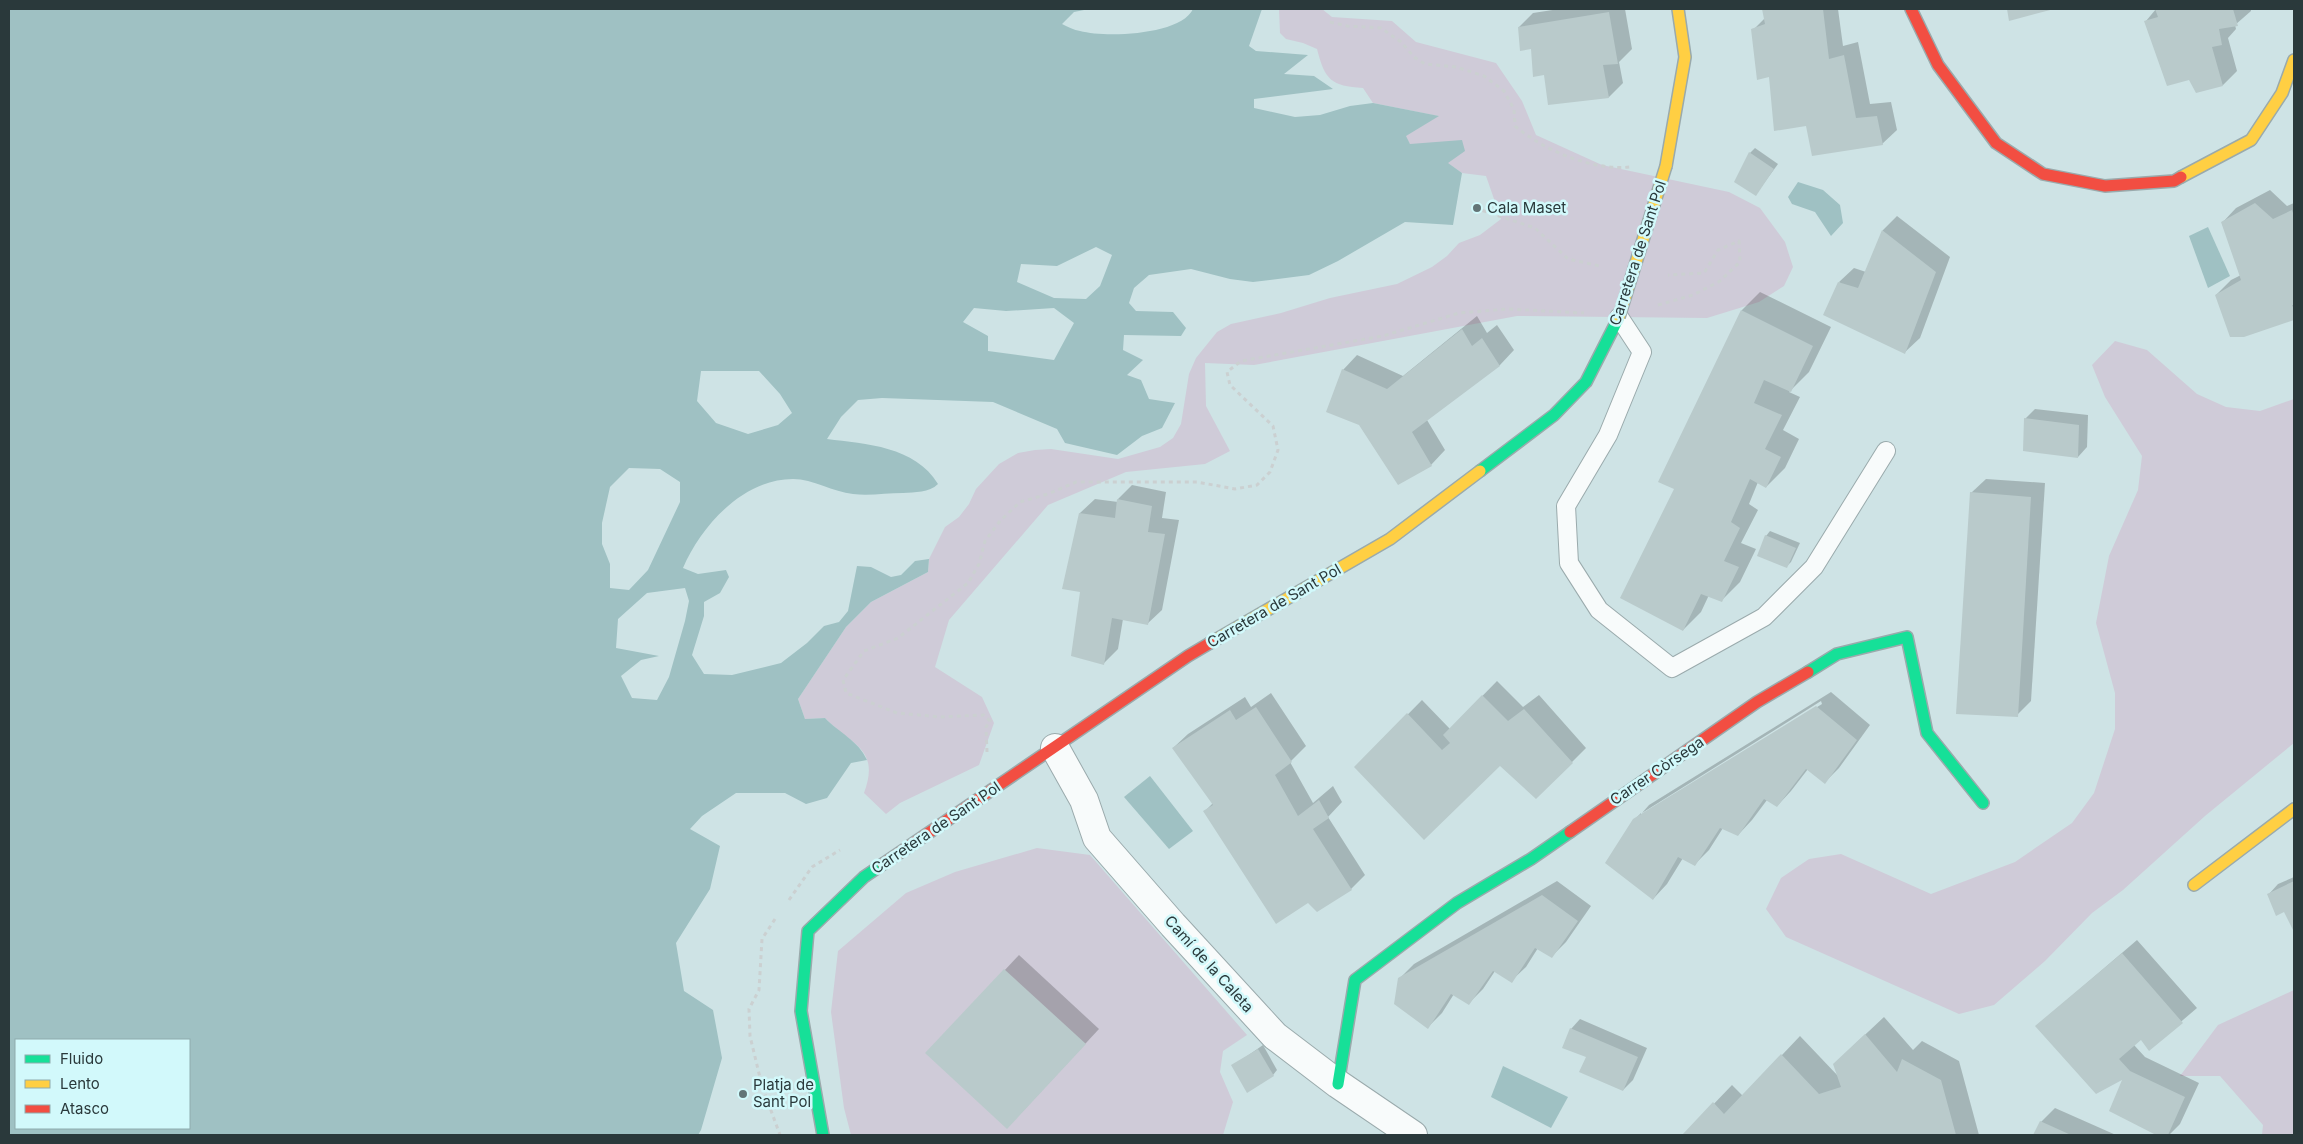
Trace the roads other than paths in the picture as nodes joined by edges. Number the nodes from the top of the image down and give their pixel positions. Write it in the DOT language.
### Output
graph roads {
  1 [pos="1678,9"];
  2 [pos="1911,9"];
  3 [pos="2294,60"];
  4 [pos="1619,317"];
  5 [pos="1886,451"];
  6 [pos="1055,748"];
  7 [pos="1983,803"];
  8 [pos="2294,809"];
  9 [pos="2194,885"];
  10 [pos="1338,1084"];
  11 [pos="823,1135"];
  12 [pos="1413,1135"];
  1 -- 4 [label="street, Carretera de Sant Pol, bridge"];
  2 -- 3 [label="street"];
  4 -- 5 [label="lane"];
  4 -- 6 [label="street, Carretera de Sant Pol"];
  6 -- 10 [label="street, Camí de la Caleta"];
  6 -- 11 [label="street, Carretera de Sant Pol"];
  7 -- 10 [label="street, Carrer Còrsega"];
  8 -- 9 [label="street"];
  10 -- 12 [label="street, Camí de la Caleta"];
}
